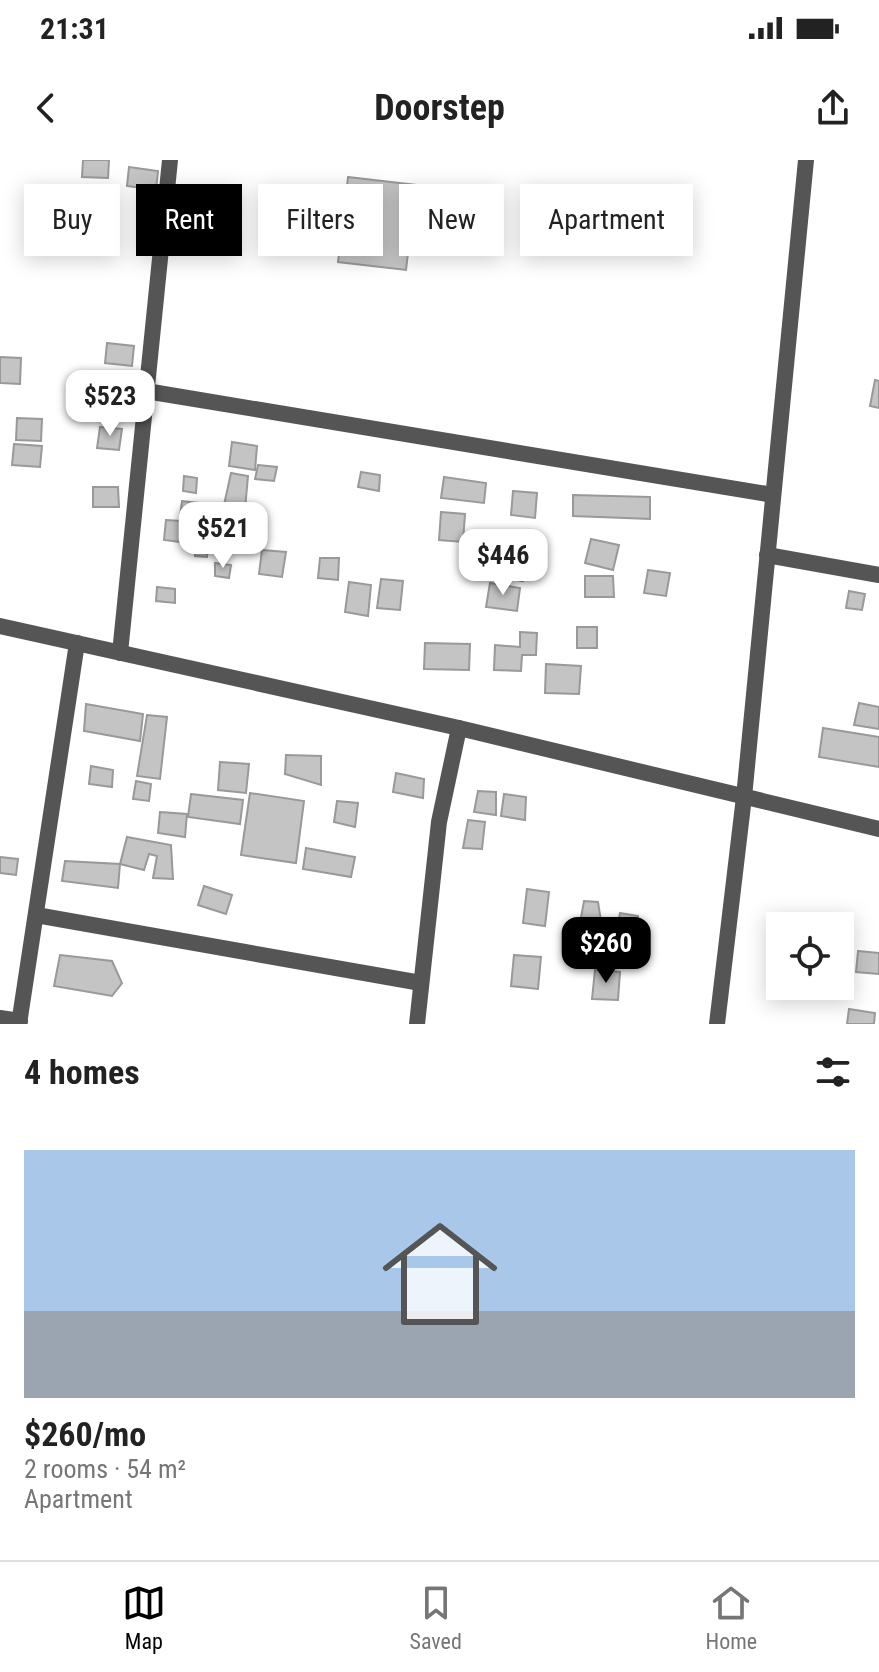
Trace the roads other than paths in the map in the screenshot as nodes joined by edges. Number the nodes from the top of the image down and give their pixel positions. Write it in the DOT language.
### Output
graph roads {
  1 [pos="170,160"];
  2 [pos="806,160"];
  3 [pos="146,391"];
  4 [pos="773,495"];
  5 [pos="767,555"];
  6 [pos="879,575"];
  7 [pos="0,626"];
  8 [pos="77,643"];
  9 [pos="120,653"];
  10 [pos="459,728"];
  11 [pos="744,797"];
  12 [pos="879,829"];
  13 [pos="36,915"];
  14 [pos="421,983"];
  15 [pos="0,1018"];
  16 [pos="19,1022"];
  17 [pos="417,1024"];
  18 [pos="717,1024"];
  1 -- 3 [label="street"];
  2 -- 4 [label="street"];
  3 -- 4 [label="street"];
  3 -- 9 [label="street"];
  4 -- 5 [label="street"];
  5 -- 6 [label="street"];
  5 -- 11 [label="street"];
  7 -- 8 [label="street"];
  8 -- 9 [label="street"];
  8 -- 13 [label="street"];
  9 -- 10 [label="street"];
  10 -- 11 [label="street"];
  10 -- 14 [label="street"];
  11 -- 12 [label="street"];
  11 -- 18 [label="street"];
  13 -- 14 [label="street"];
  13 -- 16 [label="street"];
  14 -- 17 [label="street"];
  15 -- 16 [label="street"];
}
